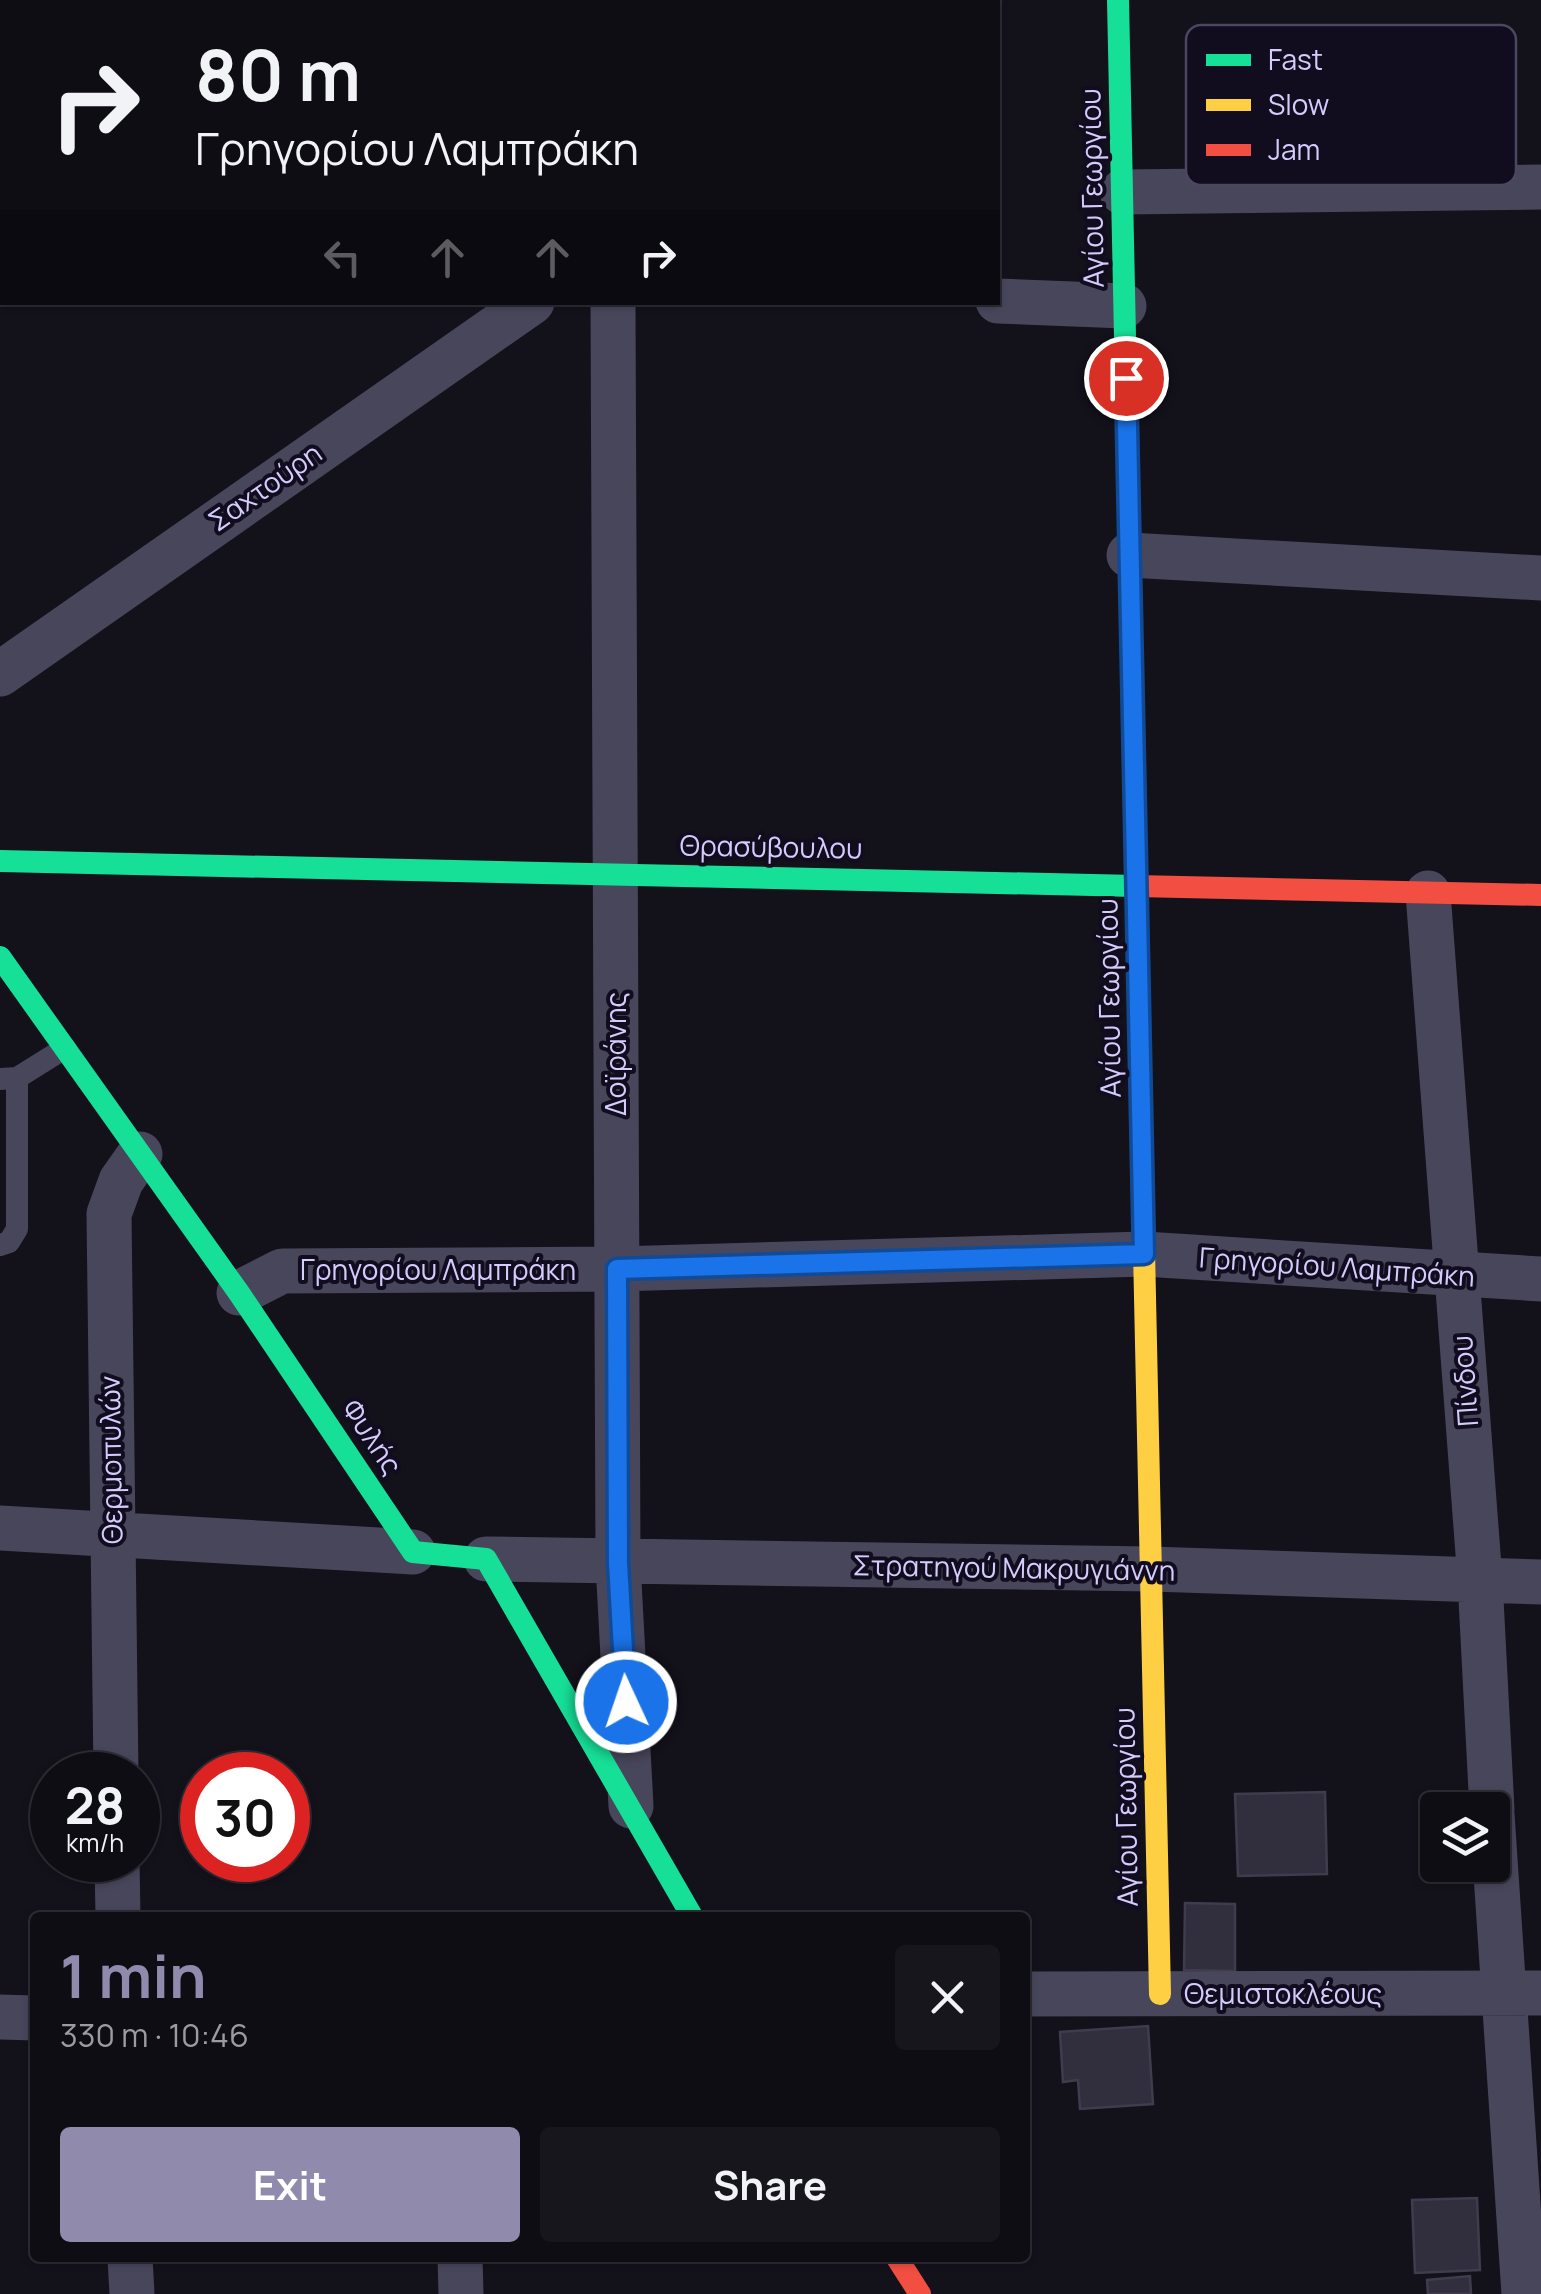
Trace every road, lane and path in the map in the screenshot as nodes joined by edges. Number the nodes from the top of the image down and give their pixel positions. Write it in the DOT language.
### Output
graph roads {
  1 [pos="1118,0"];
  2 [pos="1541,186"];
  3 [pos="1122,192"];
  4 [pos="1000,301"];
  5 [pos="528,305"];
  6 [pos="613,305"];
  7 [pos="1124,306"];
  8 [pos="1129,556"];
  9 [pos="1541,578"];
  10 [pos="0,674"];
  11 [pos="0,860"];
  12 [pos="616,874"];
  13 [pos="1136,886"];
  14 [pos="1428,892"];
  15 [pos="1541,895"];
  16 [pos="0,956"];
  17 [pos="65,1048"];
  18 [pos="9,1079"];
  19 [pos="140,1154"];
  20 [pos="0,1245"];
  21 [pos="1144,1254"];
  22 [pos="617,1269"];
  23 [pos="1456,1276"];
  24 [pos="1541,1279"];
  25 [pos="239,1292"];
  26 [pos="0,1528"];
  27 [pos="112,1532"];
  28 [pos="412,1552"];
  29 [pos="486,1559"];
  30 [pos="618,1563"];
  31 [pos="1151,1569"];
  32 [pos="1480,1580"];
  33 [pos="1541,1582"];
  34 [pos="116,1752"];
  35 [pos="1491,1792"];
  36 [pos="631,1806"];
  37 [pos="117,1882"];
  38 [pos="1504,1882"];
  39 [pos="118,1912"];
  40 [pos="690,1912"];
  41 [pos="1522,1993"];
  42 [pos="1030,1994"];
  43 [pos="1160,1994"];
  44 [pos="0,2018"];
  45 [pos="30,2018"];
  46 [pos="130,2262"];
  47 [pos="460,2262"];
  48 [pos="900,2262"];
  49 [pos="132,2294"];
  50 [pos="461,2294"];
  51 [pos="920,2294"];
  52 [pos="1524,2294"];
  1 -- 3 [label="street, Αγίου Γεωργίου"];
  2 -- 3 [label="street"];
  3 -- 7 [label="street, Αγίου Γεωργίου"];
  4 -- 7 [label="street"];
  5 -- 10 [label="street, Σαχτούρη"];
  6 -- 12 [label="street, Δοϊράνης"];
  7 -- 8 [label="street, Αγίου Γεωργίου"];
  8 -- 9 [label="street"];
  8 -- 13 [label="street, Αγίου Γεωργίου"];
  11 -- 12 [label="street, Θρασύβουλου"];
  12 -- 13 [label="street, Θρασύβουλου"];
  12 -- 22 [label="street, Δοϊράνης"];
  13 -- 14 [label="street, Θρασύβουλου"];
  13 -- 21 [label="street, Αγίου Γεωργίου"];
  14 -- 15 [label="street, Θρασύβουλου"];
  14 -- 23 [label="street, Πίνδου"];
  16 -- 17 [label="street, Φυλής"];
  17 -- 18 [label="lane"];
  17 -- 19 [label="street, Φυλής"];
  18 -- 20 [label="lane"];
  19 -- 25 [label="street, Φυλής"];
  19 -- 27 [label="street, Θερμοπυλών"];
  21 -- 22 [label="street, Γρηγορίου Λαμπράκη"];
  21 -- 23 [label="street, Γρηγορίου Λαμπράκη"];
  21 -- 31 [label="street, Αγίου Γεωργίου"];
  22 -- 25 [label="street, Γρηγορίου Λαμπράκη"];
  22 -- 30 [label="street, Δοϊράνης"];
  23 -- 24 [label="street, Γρηγορίου Λαμπράκη"];
  23 -- 32 [label="street, Πίνδου"];
  25 -- 28 [label="street, Φυλής"];
  26 -- 27 [label="street"];
  27 -- 28 [label="street"];
  27 -- 34 [label="street, Θερμοπυλών"];
  28 -- 29 [label="street"];
  29 -- 30 [label="street, Στρατηγού Μακρυγιάννη"];
  29 -- 36 [label="street"];
  30 -- 31 [label="street, Στρατηγού Μακρυγιάννη"];
  30 -- 36 [label="street, Δοϊράνης"];
  31 -- 32 [label="street, Στρατηγού Μακρυγιάννη"];
  31 -- 43 [label="street, Αγίου Γεωργίου"];
  32 -- 33 [label="street, Στρατηγού Μακρυγιάννη"];
  32 -- 35 [label="street, Πίνδου"];
  36 -- 40 [label="street"];
  37 -- 39 [label="street"];
  38 -- 41 [label="street, Πίνδου"];
  41 -- 43 [label="street, Θεμιστοκλέους"];
  41 -- 52 [label="street, Πίνδου"];
  42 -- 43 [label="street, Θεμιστοκλέους"];
  44 -- 45 [label="street"];
  46 -- 49 [label="street"];
  47 -- 50 [label="street"];
  48 -- 51 [label="street"];
}
